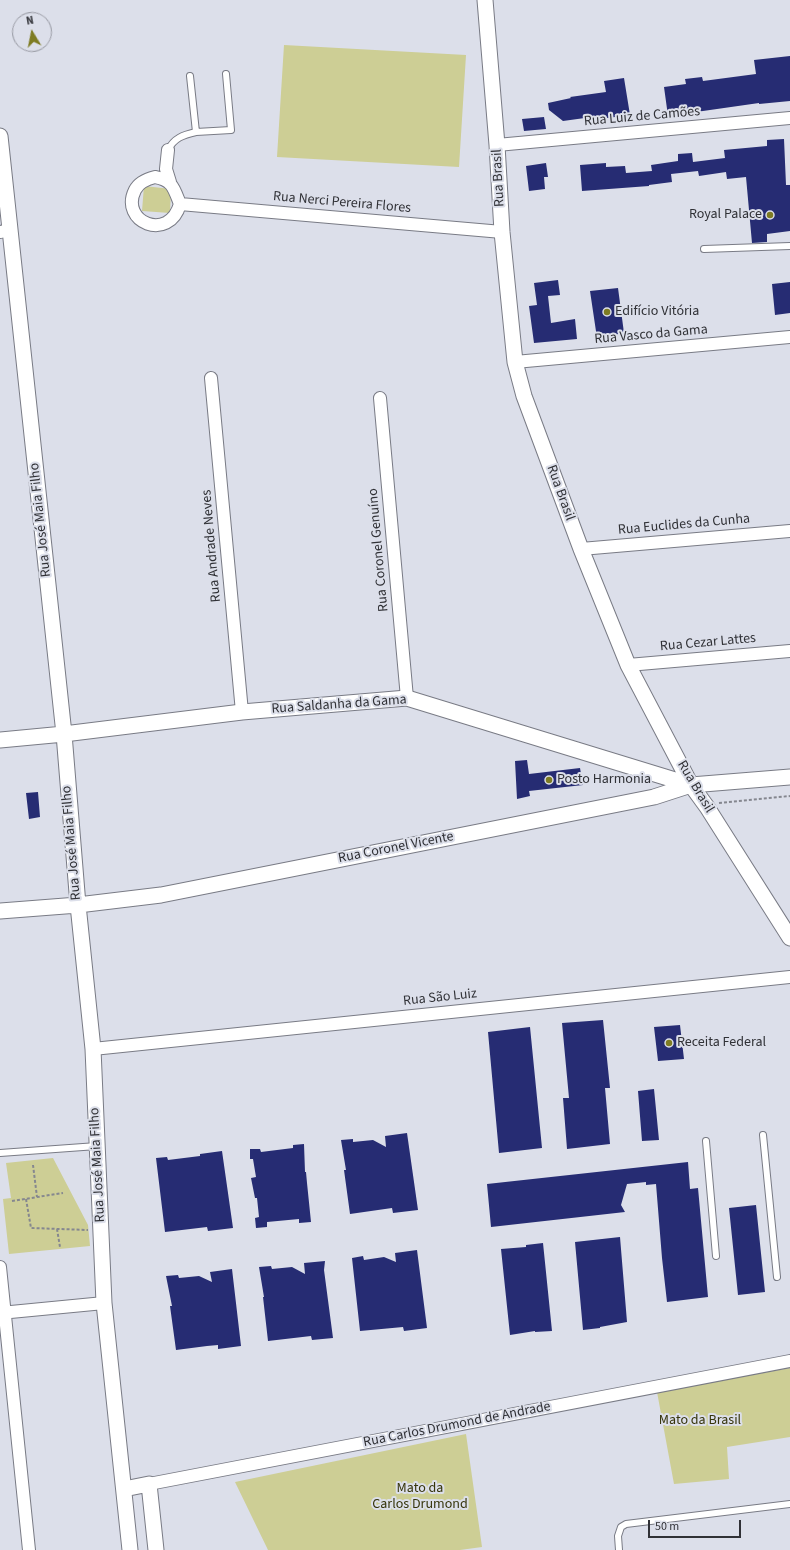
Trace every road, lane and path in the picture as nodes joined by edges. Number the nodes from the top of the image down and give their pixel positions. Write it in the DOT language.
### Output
graph roads {
  1 [pos="485,0"];
  2 [pos="226,74"];
  3 [pos="190,76"];
  4 [pos="790,118"];
  5 [pos="196,132"];
  6 [pos="0,136"];
  7 [pos="497,146"];
  8 [pos="168,150"];
  9 [pos="170,182"];
  10 [pos="180,204"];
  11 [pos="5,231"];
  12 [pos="502,232"];
  13 [pos="790,246"];
  14 [pos="704,249"];
  15 [pos="790,336"];
  16 [pos="515,362"];
  17 [pos="211,378"];
  18 [pos="380,398"];
  19 [pos="790,531"];
  20 [pos="580,549"];
  21 [pos="790,651"];
  22 [pos="628,665"];
  23 [pos="407,698"];
  24 [pos="242,712"];
  25 [pos="64,734"];
  26 [pos="0,740"];
  27 [pos="790,777"];
  28 [pos="691,785"];
  29 [pos="790,796"];
  30 [pos="707,807"];
  31 [pos="78,905"];
  32 [pos="0,911"];
  33 [pos="790,938"];
  34 [pos="790,977"];
  35 [pos="93,1049"];
  36 [pos="763,1135"];
  37 [pos="706,1141"];
  38 [pos="97,1146"];
  39 [pos="0,1153"];
  40 [pos="33,1165"];
  41 [pos="63,1193"];
  42 [pos="37,1197"];
  43 [pos="26,1199"];
  44 [pos="12,1201"];
  45 [pos="57,1229"];
  46 [pos="101,1231"];
  47 [pos="60,1247"];
  48 [pos="716,1256"];
  49 [pos="0,1267"];
  50 [pos="777,1277"];
  51 [pos="104,1303"];
  52 [pos="2,1313"];
  53 [pos="790,1361"];
  54 [pos="149,1484"];
  55 [pos="124,1488"];
  56 [pos="790,1504"];
  57 [pos="29,1550"];
  58 [pos="130,1550"];
  59 [pos="156,1550"];
  60 [pos="619,1550"];
  1 -- 7 [label="street, Rua Brasil"];
  2 -- 5 [label="lane"];
  3 -- 5 [label="lane"];
  4 -- 7 [label="street, Rua Luiz de Camões"];
  5 -- 8 [label="lane"];
  6 -- 11 [label="street, Rua José Maia Filho"];
  7 -- 12 [label="street, Rua Brasil"];
  8 -- 9 [label="street"];
  9 -- 10 [label="street"];
  9 -- 10 [label="street"];
  10 -- 12 [label="street, Rua Nerci Pereira Flores"];
  11 -- 25 [label="street, Rua José Maia Filho"];
  12 -- 16 [label="street, Rua Brasil"];
  13 -- 14 [label="lane"];
  15 -- 16 [label="street, Rua Vasco da Gama"];
  16 -- 20 [label="street, Rua Brasil"];
  17 -- 24 [label="street, Rua Andrade Neves"];
  18 -- 23 [label="street, Rua Coronel Genuíno"];
  19 -- 20 [label="street, Rua Euclides da Cunha"];
  20 -- 22 [label="street, Rua Brasil"];
  21 -- 22 [label="street, Rua Cezar Lattes"];
  22 -- 28 [label="street, Rua Brasil"];
  23 -- 24 [label="street, Rua Saldanha da Gama"];
  23 -- 28 [label="street, Rua Saldanha da Gama"];
  24 -- 25 [label="street, Rua Saldanha da Gama"];
  25 -- 26 [label="street, Rua Saldanha da Gama"];
  25 -- 31 [label="street, Rua José Maia Filho"];
  27 -- 28 [label="street, Rua Coronel Vicente"];
  28 -- 30 [label="street, Rua Brasil"];
  28 -- 31 [label="street, Rua Coronel Vicente"];
  29 -- 30 [label="path"];
  30 -- 33 [label="street, Rua Brasil"];
  31 -- 32 [label="street, Rua Coronel Vicente"];
  31 -- 35 [label="street, Rua José Maia Filho"];
  34 -- 35 [label="street, Rua São Luiz"];
  35 -- 38 [label="street, Rua José Maia Filho"];
  36 -- 50 [label="lane"];
  37 -- 48 [label="lane"];
  38 -- 39 [label="lane"];
  38 -- 46 [label="street, Rua José Maia Filho"];
  40 -- 42 [label="path"];
  41 -- 42 [label="path"];
  42 -- 43 [label="path"];
  43 -- 44 [label="path"];
  43 -- 45 [label="path"];
  45 -- 46 [label="path"];
  45 -- 47 [label="path"];
  46 -- 51 [label="street, Rua José Maia Filho"];
  49 -- 52 [label="street"];
  51 -- 52 [label="street"];
  51 -- 55 [label="street, Rua José Maia Filho"];
  52 -- 57 [label="street"];
  53 -- 54 [label="street, Rua Carlos Drumond de Andrade"];
  54 -- 55 [label="street, Rua Carlos Drumond de Andrade"];
  54 -- 59 [label="street"];
  55 -- 58 [label="street, Rua José Maia Filho"];
  56 -- 60 [label="lane"];
}
